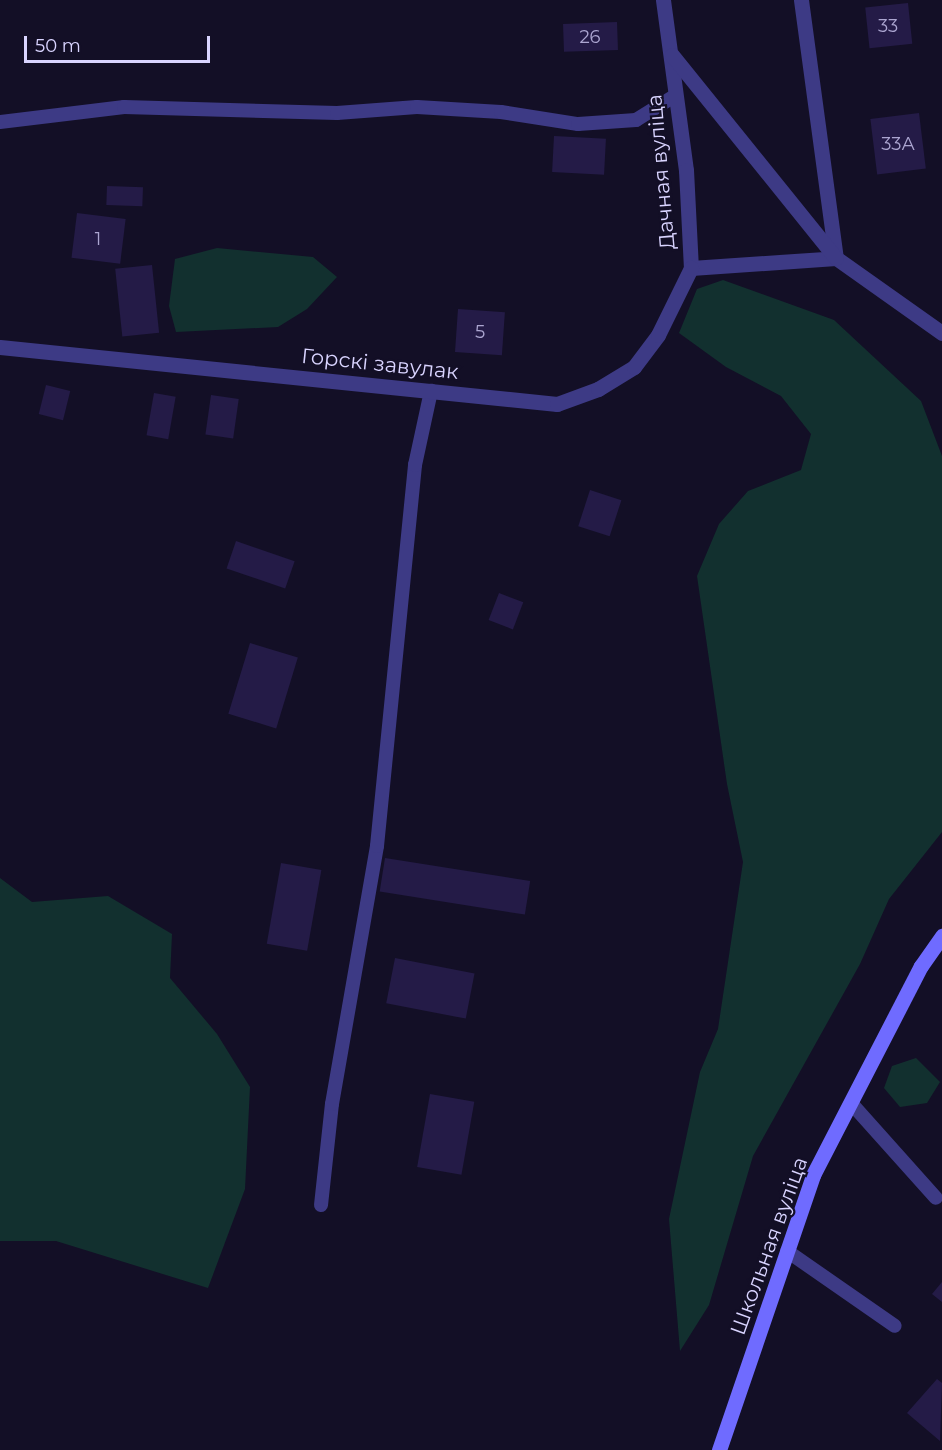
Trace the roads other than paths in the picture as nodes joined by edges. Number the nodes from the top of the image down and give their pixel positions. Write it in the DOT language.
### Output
graph roads {
  1 [pos="663,0"];
  2 [pos="801,0"];
  3 [pos="670,54"];
  4 [pos="676,95"];
  5 [pos="0,122"];
  6 [pos="836,258"];
  7 [pos="691,268"];
  8 [pos="942,333"];
  9 [pos="0,346"];
  10 [pos="431,390"];
  11 [pos="942,936"];
  12 [pos="851,1103"];
  13 [pos="936,1198"];
  14 [pos="321,1205"];
  15 [pos="788,1251"];
  16 [pos="895,1326"];
  17 [pos="719,1450"];
  1 -- 3 [label="street, Дачная вуліца"];
  2 -- 6 [label="street"];
  3 -- 4 [label="street, Дачная вуліца"];
  3 -- 6 [label="street"];
  4 -- 5 [label="lane"];
  4 -- 7 [label="street, Дачная вуліца"];
  6 -- 7 [label="street, Дачная вуліца"];
  6 -- 8 [label="street"];
  7 -- 10 [label="street, Горскі завулак"];
  9 -- 10 [label="street, Горскі завулак"];
  10 -- 14 [label="lane"];
  11 -- 12 [label="street, Школьная вуліца"];
  12 -- 13 [label="lane"];
  12 -- 15 [label="street, Школьная вуліца"];
  15 -- 16 [label="lane"];
  15 -- 17 [label="street, Школьная вуліца"];
}
